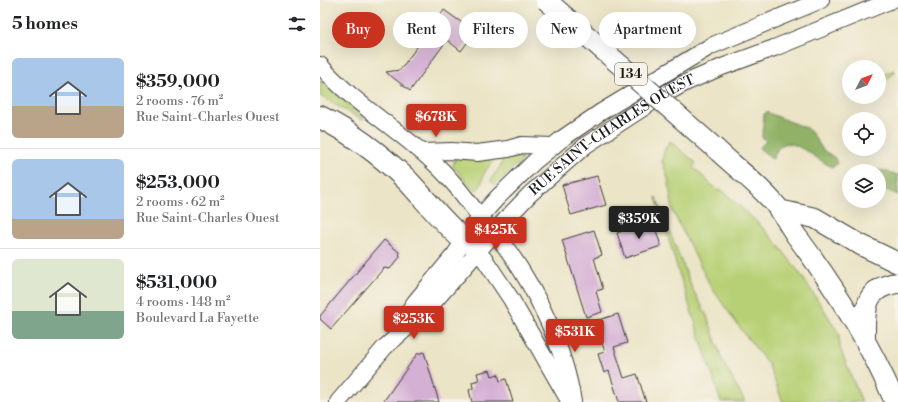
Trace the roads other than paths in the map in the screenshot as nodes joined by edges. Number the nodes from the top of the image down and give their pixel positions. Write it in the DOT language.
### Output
graph roads {
  1 [pos="546,0"];
  2 [pos="822,0"];
  3 [pos="892,0"];
  4 [pos="320,65"];
  5 [pos="320,116"];
  6 [pos="553,146"];
  7 [pos="422,152"];
  8 [pos="780,210"];
  9 [pos="480,217"];
  10 [pos="494,232"];
  11 [pos="471,246"];
  12 [pos="896,263"];
  13 [pos="898,283"];
  14 [pos="865,341"];
  15 [pos="881,372"];
  16 [pos="898,383"];
  17 [pos="338,402"];
  18 [pos="569,402"];
  19 [pos="573,402"];
  20 [pos="895,402"];
  1 -- 8 [label="main road, 134, bridge"];
  2 -- 6 [label="street, RUE SAINT-CHARLES OUEST"];
  3 -- 10 [label="street, RUE SAINT-CHARLES OUEST"];
  4 -- 7 [label="street"];
  5 -- 11 [label="highway"];
  6 -- 7 [label="street"];
  6 -- 9 [label="street, RUE SAINT-CHARLES OUEST"];
  7 -- 9 [label="street"];
  8 -- 12 [label="main road"];
  8 -- 14 [label="main road, 134"];
  9 -- 10 [label="street"];
  9 -- 11 [label="street, RUE SAINT-CHARLES OUEST"];
  10 -- 11 [label="street, RUE SAINT-CHARLES OUEST"];
  10 -- 19 [label="street"];
  11 -- 17 [label="street, RUE SAINT-CHARLES OUEST"];
  11 -- 18 [label="street"];
  13 -- 14 [label="main road"];
  14 -- 15 [label="main road, 134"];
  15 -- 16 [label="main road"];
  15 -- 20 [label="main road, 134"];
}
